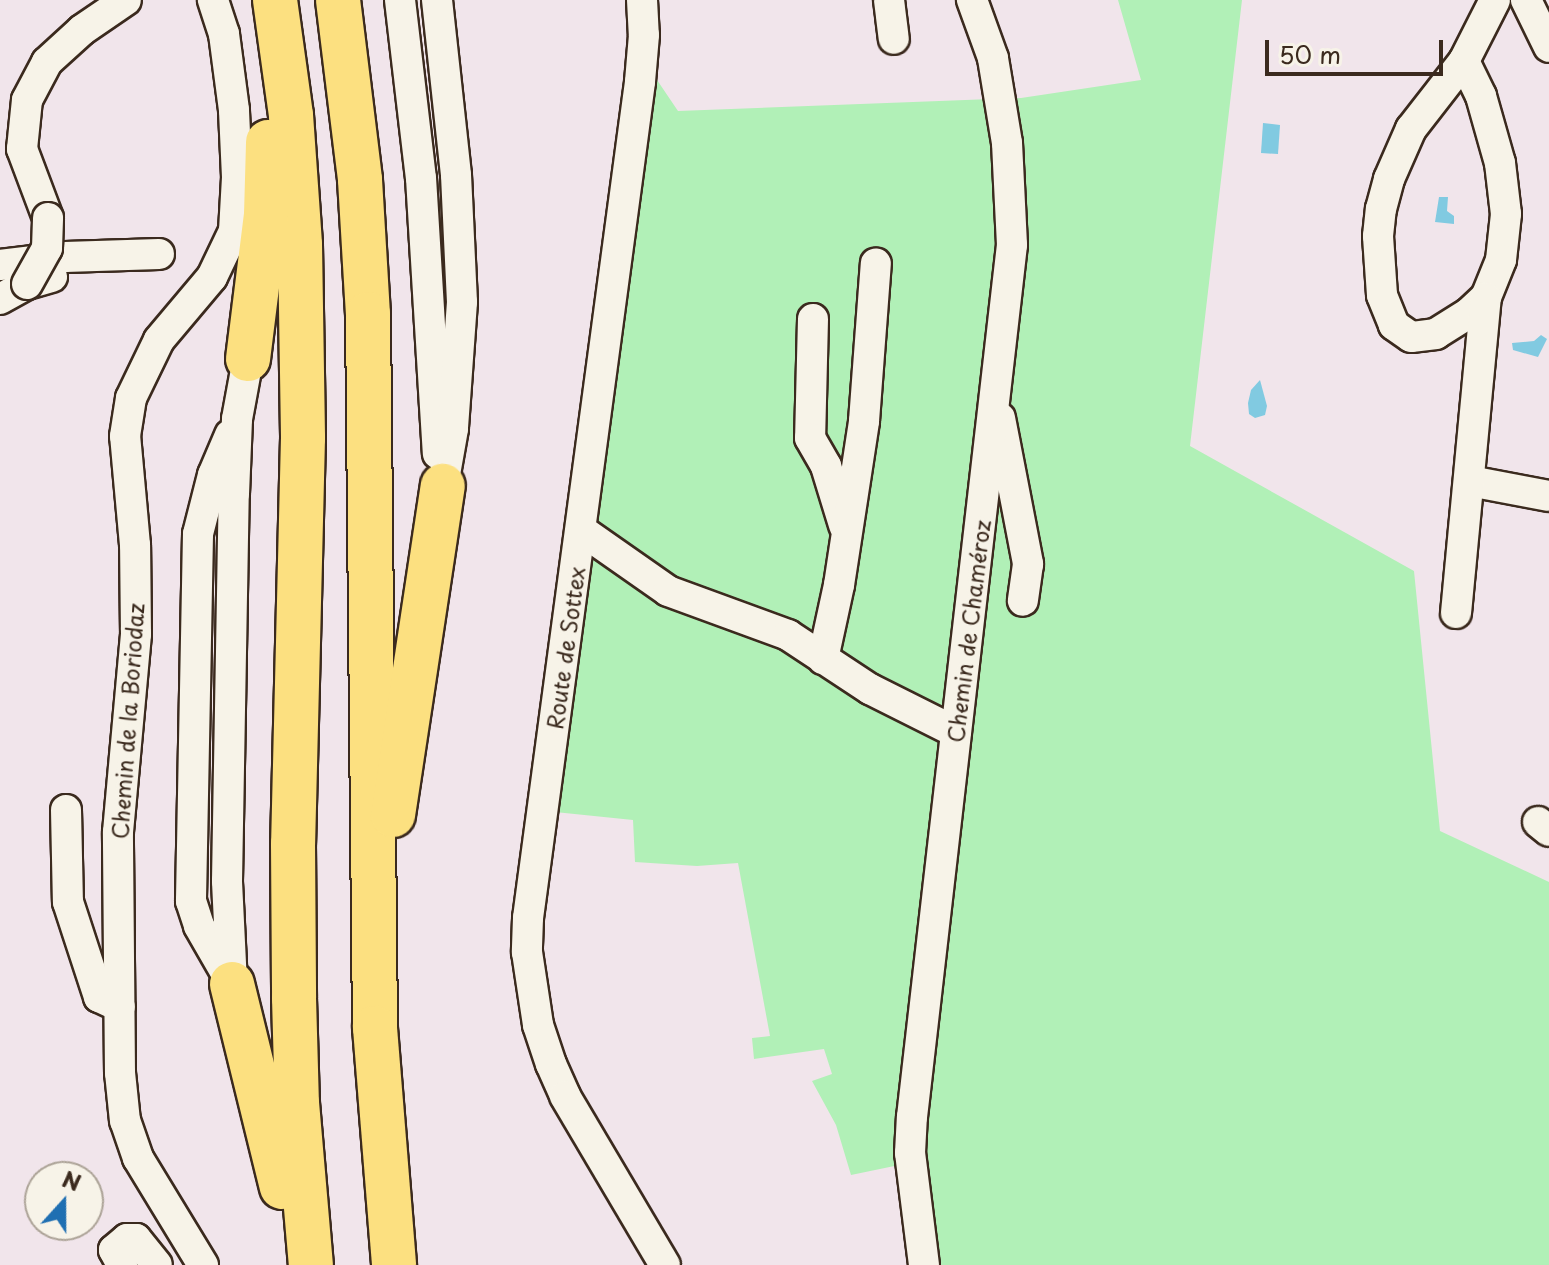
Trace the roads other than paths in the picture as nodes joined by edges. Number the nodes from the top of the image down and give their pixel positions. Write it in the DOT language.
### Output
graph roads {
  1 [pos="126,0"];
  2 [pos="213,0"];
  3 [pos="273,0"];
  4 [pos="338,0"];
  5 [pos="400,0"];
  6 [pos="437,0"];
  7 [pos="642,0"];
  8 [pos="889,0"];
  9 [pos="972,0"];
  10 [pos="1495,0"];
  11 [pos="1526,0"];
  12 [pos="894,39"];
  13 [pos="1549,47"];
  14 [pos="1464,61"];
  15 [pos="46,210"];
  16 [pos="159,254"];
  17 [pos="100,256"];
  18 [pos="65,257"];
  19 [pos="876,263"];
  20 [pos="8,269"];
  21 [pos="1486,297"];
  22 [pos="0,299"];
  23 [pos="813,319"];
  24 [pos="248,359"];
  25 [pos="994,393"];
  26 [pos="1470,481"];
  27 [pos="443,486"];
  28 [pos="1549,496"];
  29 [pos="846,529"];
  30 [pos="581,530"];
  31 [pos="1023,601"];
  32 [pos="1456,613"];
  33 [pos="823,659"];
  34 [pos="956,732"];
  35 [pos="66,810"];
  36 [pos="373,952"];
  37 [pos="232,984"];
  38 [pos="120,1007"];
  39 [pos="122,1265"];
  40 [pos="157,1265"];
  41 [pos="203,1265"];
  42 [pos="299,1265"];
  43 [pos="311,1265"];
  44 [pos="394,1265"];
  45 [pos="665,1265"];
  46 [pos="924,1265"];
  1 -- 15 [label="street"];
  2 -- 38 [label="street, Chemin de la Boriodaz"];
  3 -- 24 [label="highway"];
  3 -- 43 [label="highway"];
  4 -- 36 [label="highway"];
  5 -- 27 [label="street"];
  6 -- 27 [label="street"];
  7 -- 30 [label="street, Route de Sottex"];
  8 -- 12 [label="street"];
  9 -- 25 [label="street, Chemin de Chaméroz"];
  10 -- 14 [label="street"];
  11 -- 13 [label="street"];
  14 -- 21 [label="street"];
  14 -- 21 [label="street"];
  15 -- 18 [label="street"];
  15 -- 20 [label="street, bridge"];
  16 -- 17 [label="street"];
  17 -- 18 [label="street"];
  17 -- 20 [label="street"];
  18 -- 20 [label="street"];
  19 -- 29 [label="street"];
  20 -- 22 [label="street"];
  21 -- 26 [label="street"];
  23 -- 29 [label="street"];
  24 -- 37 [label="street"];
  25 -- 31 [label="street"];
  25 -- 34 [label="street, Chemin de Chaméroz"];
  26 -- 28 [label="street"];
  26 -- 32 [label="street"];
  27 -- 36 [label="highway"];
  29 -- 33 [label="street"];
  30 -- 33 [label="street"];
  30 -- 45 [label="street, Route de Sottex"];
  33 -- 34 [label="street"];
  34 -- 46 [label="street, Chemin de Chaméroz"];
  35 -- 38 [label="street"];
  36 -- 44 [label="highway"];
  37 -- 42 [label="highway"];
  38 -- 41 [label="street, Chemin de la Boriodaz"];
  39 -- 40 [label="street"];
}
